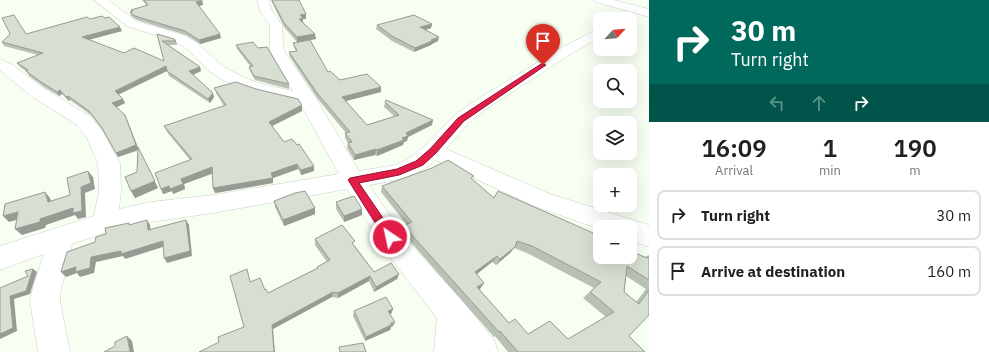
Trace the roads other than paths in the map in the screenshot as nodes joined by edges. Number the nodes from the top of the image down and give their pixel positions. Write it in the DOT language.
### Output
graph roads {
  1 [pos="100,0"];
  2 [pos="263,0"];
  3 [pos="600,0"];
  4 [pos="643,7"];
  5 [pos="593,36"];
  6 [pos="0,64"];
  7 [pos="308,100"];
  8 [pos="433,151"];
  9 [pos="353,180"];
  10 [pos="602,220"];
  11 [pos="105,222"];
  12 [pos="637,232"];
  13 [pos="649,236"];
  14 [pos="60,238"];
  15 [pos="0,258"];
  16 [pos="453,314"];
  17 [pos="54,352"];
  18 [pos="450,352"];
  19 [pos="482,352"];
  1 -- 7 [label="street"];
  2 -- 7 [label="street"];
  3 -- 4 [label="street"];
  5 -- 8 [label="street"];
  6 -- 11 [label="street"];
  7 -- 9 [label="street"];
  8 -- 9 [label="street"];
  8 -- 10 [label="street"];
  9 -- 11 [label="street"];
  9 -- 16 [label="street"];
  11 -- 14 [label="street"];
  12 -- 13 [label="street"];
  14 -- 15 [label="street"];
  14 -- 17 [label="street"];
  16 -- 18 [label="street"];
  16 -- 19 [label="street"];
}
